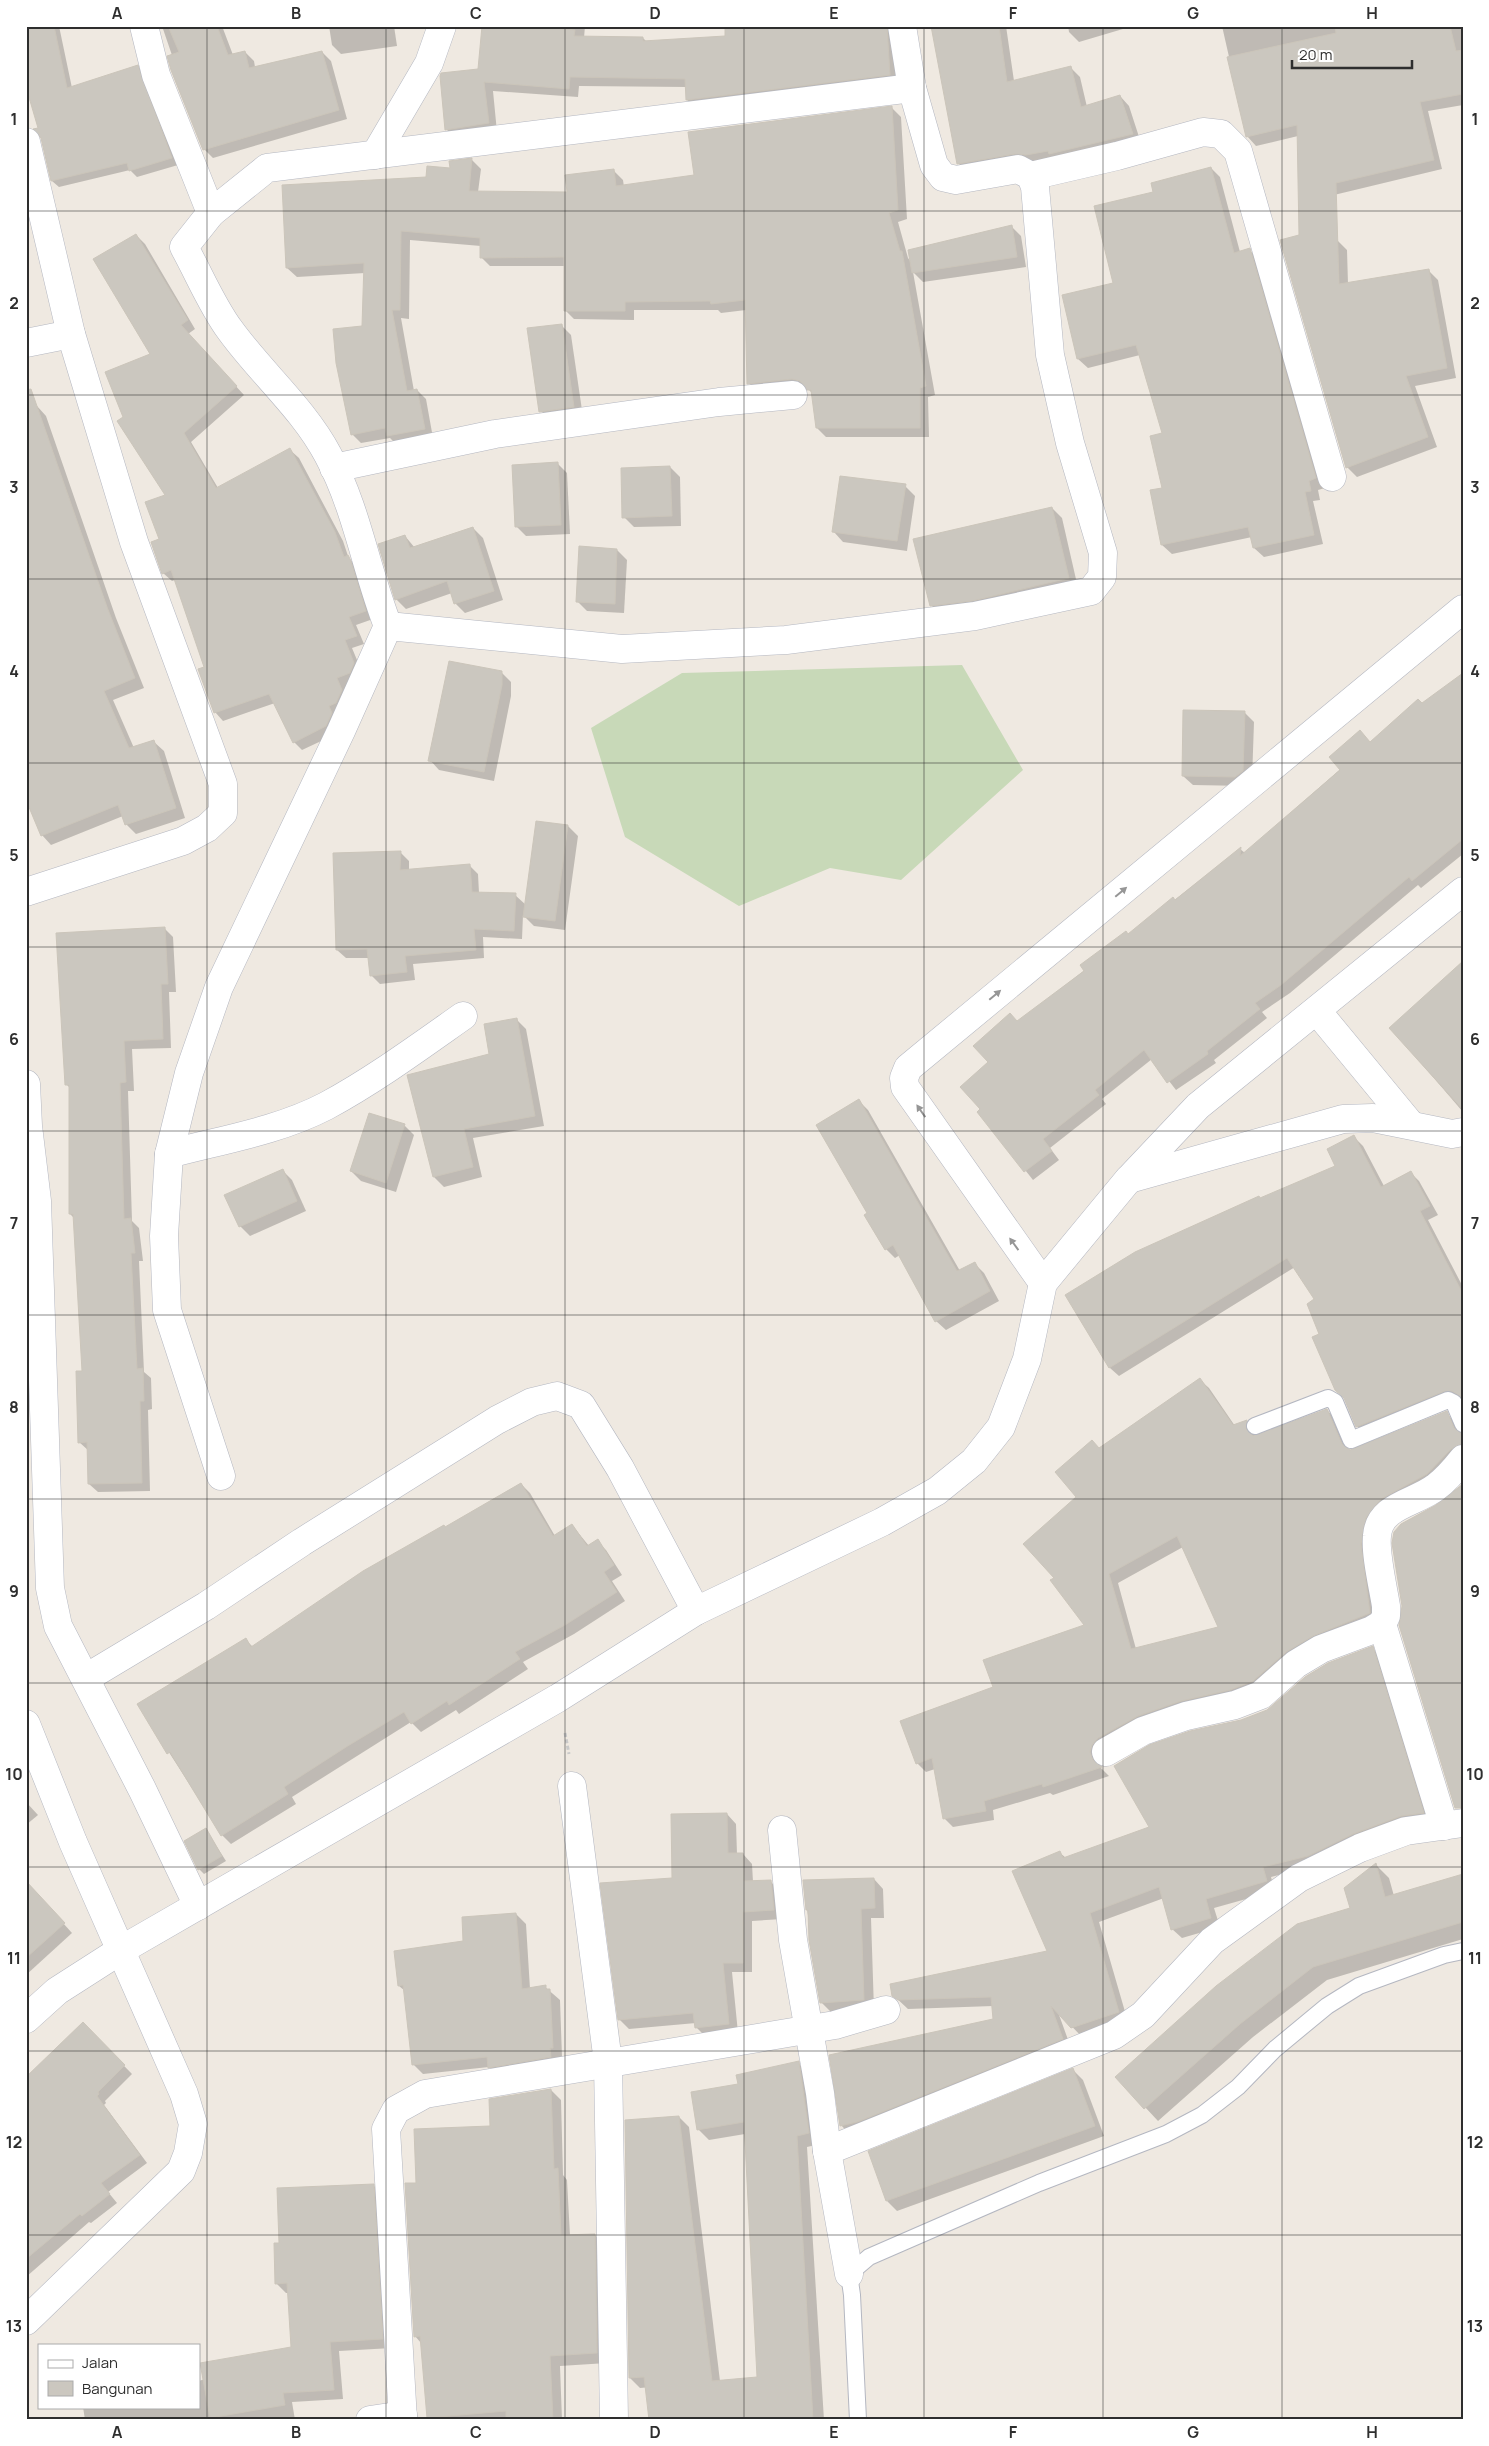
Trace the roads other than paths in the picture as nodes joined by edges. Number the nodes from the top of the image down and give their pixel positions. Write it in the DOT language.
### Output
graph roads {
  1 [pos="144,26"];
  2 [pos="442,26"];
  3 [pos="902,26"];
  4 [pos="912,88"];
  5 [pos="26,142"];
  6 [pos="375,155"];
  7 [pos="1031,176"];
  8 [pos="211,213"];
  9 [pos="71,334"];
  10 [pos="26,343"];
  11 [pos="793,394"];
  12 [pos="334,468"];
  13 [pos="1332,477"];
  14 [pos="1463,609"];
  15 [pos="388,626"];
  16 [pos="1463,891"];
  17 [pos="26,892"];
  18 [pos="1317,1011"];
  19 [pos="463,1016"];
  20 [pos="26,1084"];
  21 [pos="1411,1125"];
  22 [pos="1463,1132"];
  23 [pos="169,1154"];
  24 [pos="1128,1180"];
  25 [pos="1043,1283"];
  26 [pos="1463,1424"];
  27 [pos="1255,1426"];
  28 [pos="1463,1459"];
  29 [pos="221,1476"];
  30 [pos="696,1611"];
  31 [pos="1382,1624"];
  32 [pos="86,1678"];
  33 [pos="26,1724"];
  34 [pos="1106,1752"];
  35 [pos="572,1786"];
  36 [pos="1454,1825"];
  37 [pos="782,1830"];
  38 [pos="198,1906"];
  39 [pos="121,1950"];
  40 [pos="1463,1951"];
  41 [pos="886,2010"];
  42 [pos="26,2019"];
  43 [pos="808,2030"];
  44 [pos="608,2062"];
  45 [pos="826,2151"];
  46 [pos="849,2274"];
  47 [pos="26,2321"];
  48 [pos="403,2417"];
  49 [pos="370,2420"];
  50 [pos="614,2420"];
  51 [pos="858,2420"];
  1 -- 8 [label="street"];
  2 -- 6 [label="street"];
  3 -- 4 [label="street"];
  4 -- 6 [label="street"];
  4 -- 7 [label="street"];
  5 -- 9 [label="street"];
  6 -- 8 [label="street"];
  7 -- 13 [label="street"];
  7 -- 15 [label="street"];
  8 -- 12 [label="street"];
  9 -- 10 [label="street"];
  9 -- 17 [label="street"];
  11 -- 12 [label="street"];
  12 -- 15 [label="street"];
  25 -- 14 [label="street, one-way"];
  15 -- 23 [label="street"];
  16 -- 18 [label="street"];
  18 -- 21 [label="street"];
  18 -- 24 [label="street"];
  19 -- 23 [label="street"];
  20 -- 32 [label="street"];
  21 -- 22 [label="street"];
  21 -- 24 [label="street"];
  23 -- 29 [label="street"];
  24 -- 25 [label="street"];
  25 -- 30 [label="street"];
  26 -- 27 [label="lane"];
  28 -- 31 [label="street"];
  30 -- 32 [label="street"];
  30 -- 38 [label="street"];
  31 -- 34 [label="street"];
  31 -- 36 [label="street"];
  32 -- 38 [label="street"];
  33 -- 39 [label="street"];
  35 -- 44 [label="street"];
  36 -- 45 [label="street"];
  37 -- 43 [label="street"];
  38 -- 39 [label="street"];
  39 -- 42 [label="street"];
  39 -- 47 [label="street"];
  40 -- 46 [label="lane"];
  41 -- 43 [label="street"];
  43 -- 44 [label="street"];
  43 -- 45 [label="street"];
  44 -- 48 [label="street"];
  44 -- 50 [label="street"];
  45 -- 46 [label="street"];
  46 -- 51 [label="lane"];
  48 -- 49 [label="street"];
}
